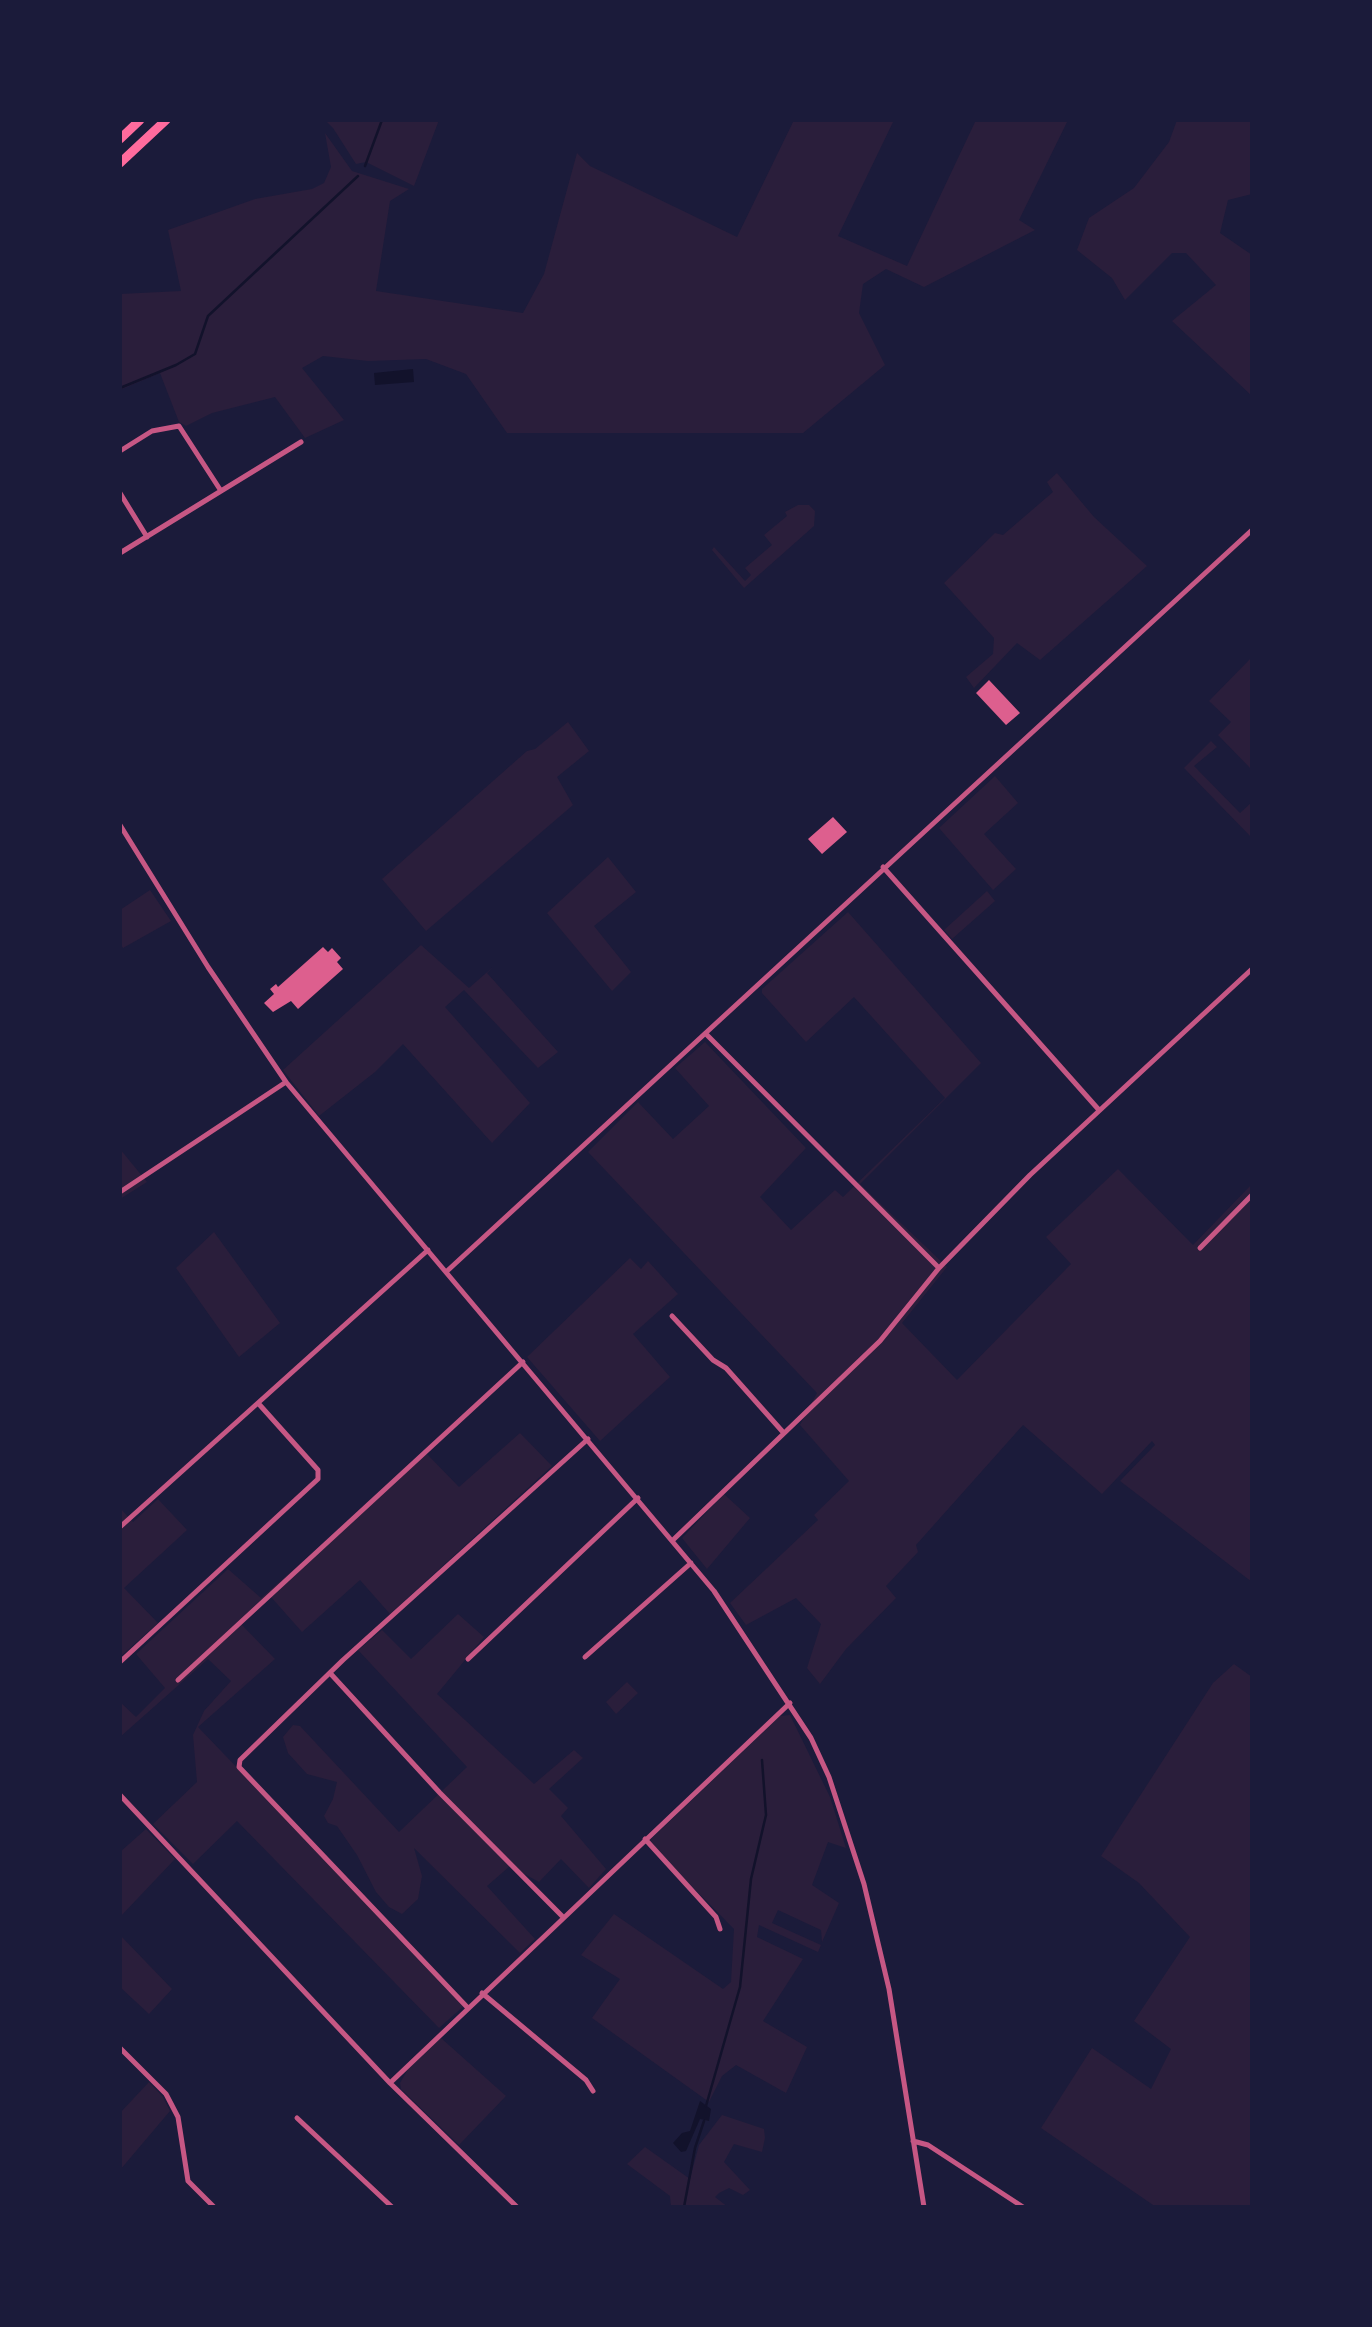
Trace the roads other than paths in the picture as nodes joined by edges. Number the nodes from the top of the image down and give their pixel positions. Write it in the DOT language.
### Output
graph roads {
  1 [pos="140,120"];
  2 [pos="166,120"];
  3 [pos="120,140"];
  4 [pos="120,163"];
  5 [pos="301,442"];
  6 [pos="120,451"];
  7 [pos="221,492"];
  8 [pos="120,493"];
  9 [pos="1252,530"];
  10 [pos="147,537"];
  11 [pos="120,553"];
  12 [pos="120,825"];
  13 [pos="882,867"];
  14 [pos="1252,969"];
  15 [pos="706,1034"];
  16 [pos="286,1082"];
  17 [pos="1099,1110"];
  18 [pos="120,1192"];
  19 [pos="1252,1195"];
  20 [pos="1200,1248"];
  21 [pos="428,1250"];
  22 [pos="939,1268"];
  23 [pos="446,1272"];
  24 [pos="672,1316"];
  25 [pos="523,1362"];
  26 [pos="258,1403"];
  27 [pos="782,1432"];
  28 [pos="588,1438"];
  29 [pos="638,1498"];
  30 [pos="120,1527"];
  31 [pos="673,1540"];
  32 [pos="690,1562"];
  33 [pos="585,1657"];
  34 [pos="468,1660"];
  35 [pos="120,1662"];
  36 [pos="330,1672"];
  37 [pos="178,1680"];
  38 [pos="790,1703"];
  39 [pos="120,1795"];
  40 [pos="645,1839"];
  41 [pos="563,1916"];
  42 [pos="720,1929"];
  43 [pos="482,1992"];
  44 [pos="467,2007"];
  45 [pos="120,2048"];
  46 [pos="390,2083"];
  47 [pos="593,2091"];
  48 [pos="297,2118"];
  49 [pos="913,2142"];
  50 [pos="214,2207"];
  51 [pos="392,2207"];
  52 [pos="517,2207"];
  53 [pos="924,2207"];
  54 [pos="1023,2207"];
  1 -- 3 [label="main road"];
  2 -- 4 [label="main road"];
  5 -- 7 [label="street"];
  6 -- 7 [label="street"];
  7 -- 10 [label="street"];
  8 -- 10 [label="street"];
  9 -- 13 [label="street"];
  10 -- 11 [label="street"];
  12 -- 16 [label="street"];
  13 -- 15 [label="street"];
  13 -- 17 [label="street"];
  14 -- 17 [label="street"];
  15 -- 22 [label="street"];
  15 -- 23 [label="street"];
  16 -- 18 [label="street"];
  16 -- 21 [label="street"];
  17 -- 22 [label="street"];
  19 -- 20 [label="street"];
  21 -- 23 [label="street"];
  21 -- 26 [label="street"];
  22 -- 27 [label="street"];
  23 -- 25 [label="street"];
  24 -- 27 [label="street"];
  25 -- 28 [label="street"];
  25 -- 37 [label="street"];
  26 -- 30 [label="street"];
  26 -- 35 [label="street"];
  27 -- 31 [label="street"];
  28 -- 29 [label="street"];
  28 -- 36 [label="street"];
  29 -- 31 [label="street"];
  29 -- 34 [label="street"];
  31 -- 32 [label="street"];
  32 -- 33 [label="street"];
  32 -- 38 [label="street"];
  36 -- 41 [label="street"];
  36 -- 44 [label="street"];
  38 -- 40 [label="street"];
  38 -- 49 [label="street"];
  39 -- 46 [label="street"];
  40 -- 41 [label="street"];
  40 -- 42 [label="street"];
  41 -- 43 [label="street"];
  43 -- 44 [label="street"];
  43 -- 47 [label="street"];
  44 -- 46 [label="street"];
  45 -- 50 [label="street"];
  46 -- 52 [label="street"];
  48 -- 51 [label="street"];
  49 -- 53 [label="street"];
  49 -- 54 [label="street"];
}
